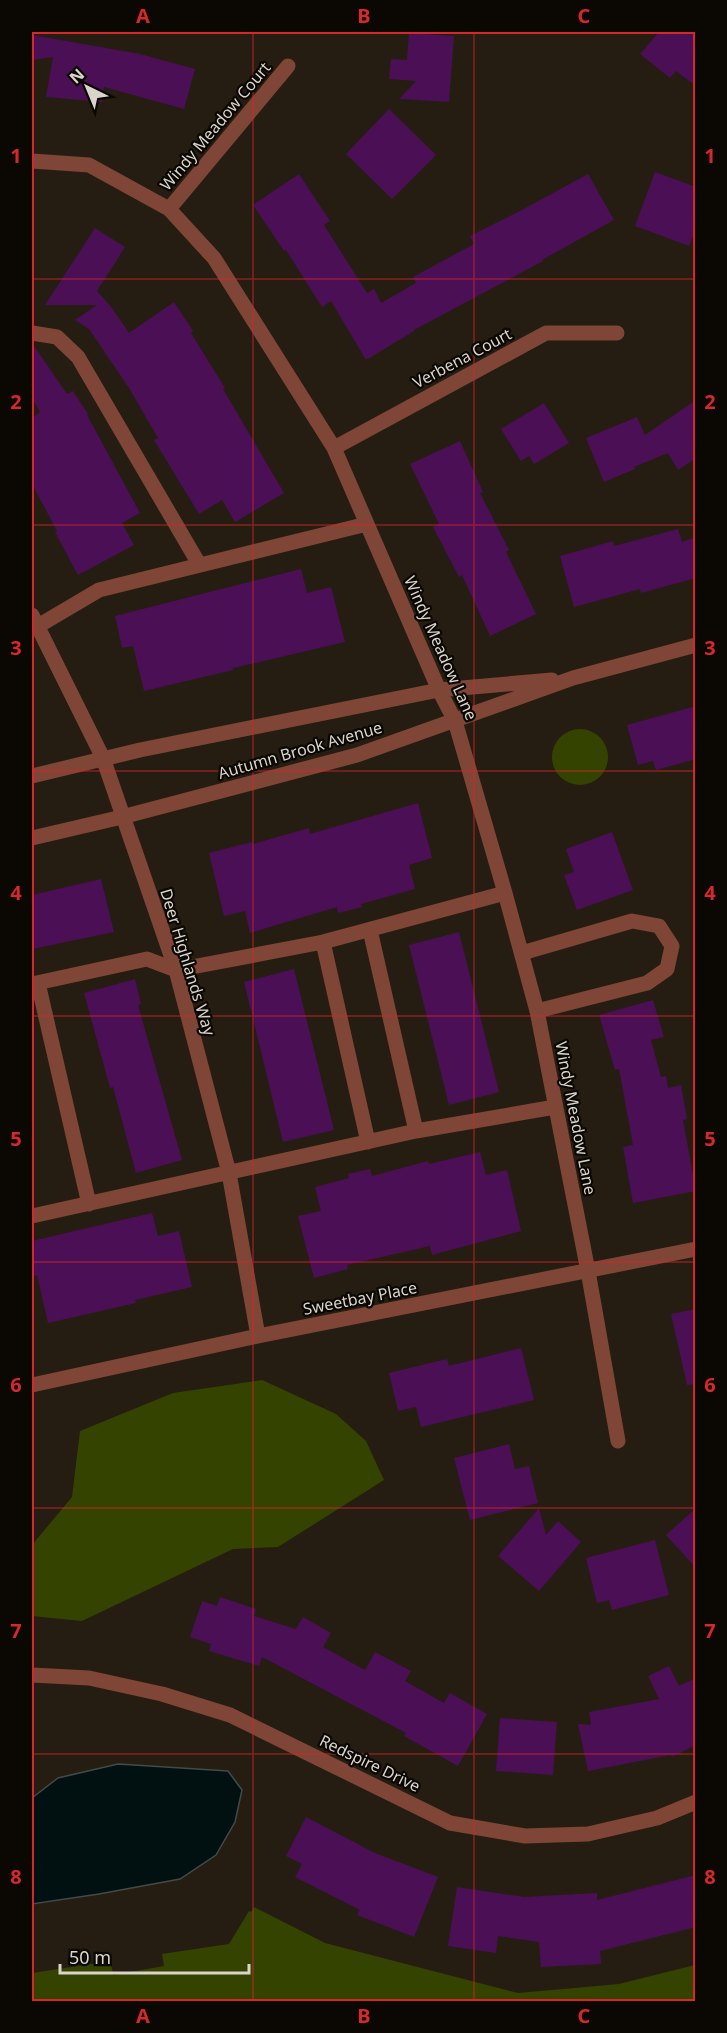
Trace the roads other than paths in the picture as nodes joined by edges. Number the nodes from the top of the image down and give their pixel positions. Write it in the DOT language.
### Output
graph roads {
  1 [pos="288,66"];
  2 [pos="32,161"];
  3 [pos="169,209"];
  4 [pos="32,333"];
  5 [pos="617,333"];
  6 [pos="334,448"];
  7 [pos="367,524"];
  8 [pos="199,564"];
  9 [pos="34,623"];
  10 [pos="696,645"];
  11 [pos="573,678"];
  12 [pos="439,690"];
  13 [pos="455,721"];
  14 [pos="103,758"];
  15 [pos="32,776"];
  16 [pos="122,817"];
  17 [pos="32,838"];
  18 [pos="505,893"];
  19 [pos="370,930"];
  20 [pos="323,942"];
  21 [pos="522,953"];
  22 [pos="176,970"];
  23 [pos="35,983"];
  24 [pos="537,1011"];
  25 [pos="555,1107"];
  26 [pos="416,1131"];
  27 [pos="368,1142"];
  28 [pos="229,1173"];
  29 [pos="89,1204"];
  30 [pos="32,1215"];
  31 [pos="696,1249"];
  32 [pos="588,1271"];
  33 [pos="258,1336"];
  34 [pos="32,1385"];
  35 [pos="618,1441"];
  36 [pos="32,1675"];
  37 [pos="696,1802"];
  1 -- 3 [label="street, Windy Meadow Court"];
  2 -- 3 [label="street, Windy Meadow Lane"];
  3 -- 6 [label="street, Windy Meadow Lane"];
  4 -- 8 [label="street"];
  5 -- 6 [label="street, Verbena Court"];
  6 -- 7 [label="street, Windy Meadow Lane"];
  7 -- 8 [label="street"];
  7 -- 12 [label="street, Windy Meadow Lane"];
  8 -- 9 [label="street"];
  9 -- 14 [label="street, Deer Highlands Way"];
  10 -- 11 [label="street, Autumn Brook Avenue"];
  11 -- 12 [label="street, Autumn Brook Avenue"];
  11 -- 13 [label="street, Autumn Brook Avenue"];
  12 -- 13 [label="street, Windy Meadow Lane"];
  12 -- 14 [label="street, Autumn Brook Avenue"];
  13 -- 16 [label="street, Autumn Brook Avenue"];
  13 -- 18 [label="street, Windy Meadow Lane"];
  14 -- 15 [label="street, Autumn Brook Avenue"];
  14 -- 16 [label="street, Deer Highlands Way"];
  16 -- 17 [label="street, Autumn Brook Avenue"];
  16 -- 22 [label="street, Deer Highlands Way"];
  18 -- 19 [label="street"];
  18 -- 21 [label="street, Windy Meadow Lane"];
  19 -- 20 [label="street"];
  19 -- 26 [label="street"];
  20 -- 22 [label="street"];
  20 -- 27 [label="street"];
  21 -- 24 [label="street, Windy Meadow Lane"];
  21 -- 24 [label="street"];
  22 -- 23 [label="street"];
  22 -- 28 [label="street, Deer Highlands Way"];
  23 -- 29 [label="street"];
  24 -- 25 [label="street, Windy Meadow Lane"];
  25 -- 26 [label="street"];
  25 -- 32 [label="street, Windy Meadow Lane"];
  26 -- 27 [label="street"];
  27 -- 28 [label="street"];
  28 -- 29 [label="street"];
  28 -- 33 [label="street, Deer Highlands Way"];
  29 -- 30 [label="street"];
  31 -- 32 [label="street, Sweetbay Place"];
  32 -- 33 [label="street, Sweetbay Place"];
  32 -- 35 [label="street, Windy Meadow Lane"];
  33 -- 34 [label="street, Sweetbay Place"];
  36 -- 37 [label="street, Redspire Drive"];
}
